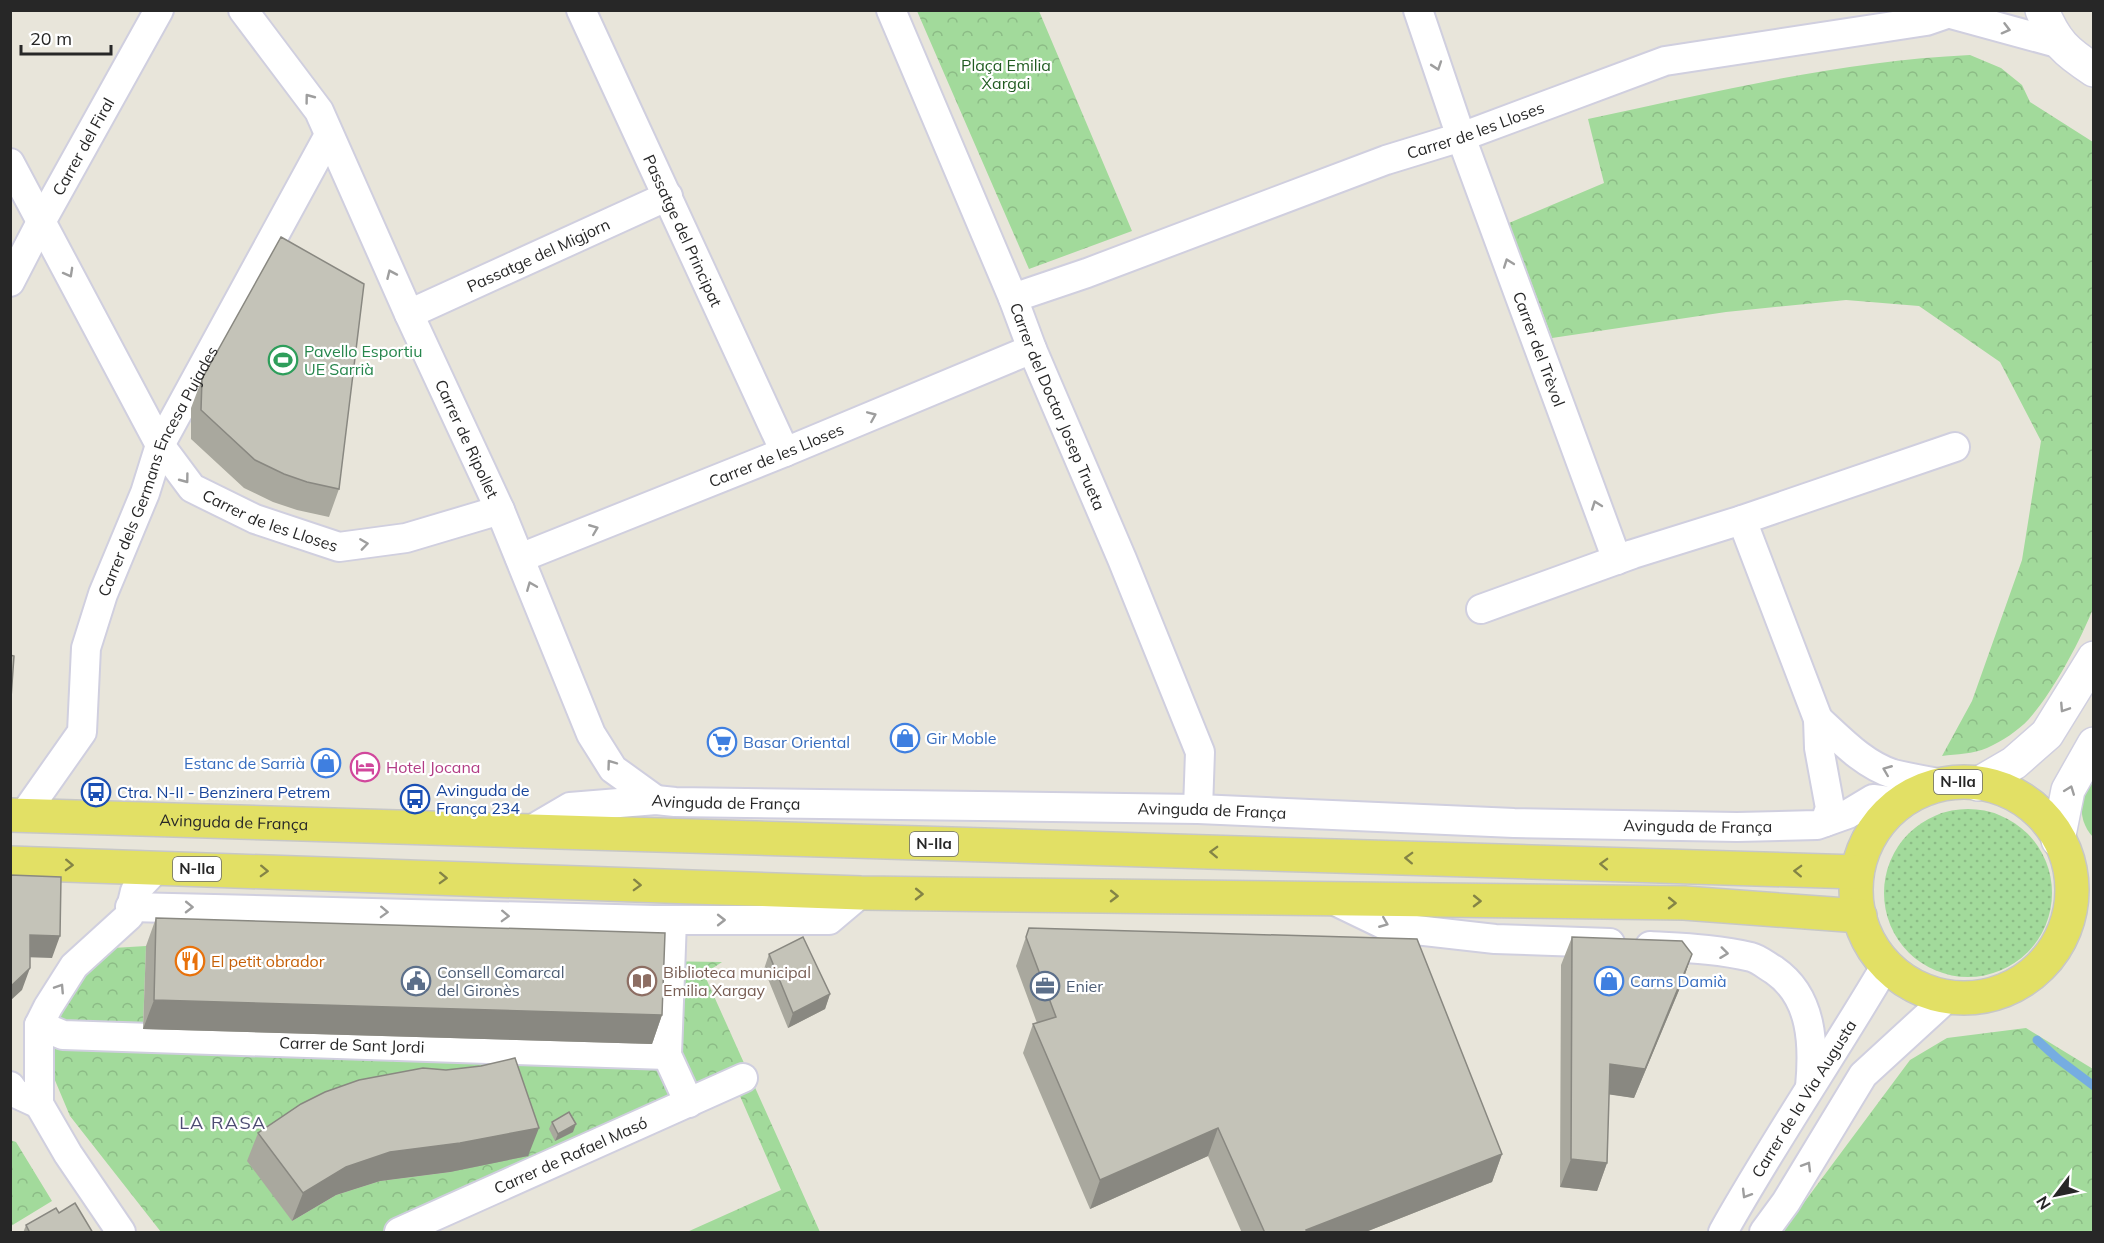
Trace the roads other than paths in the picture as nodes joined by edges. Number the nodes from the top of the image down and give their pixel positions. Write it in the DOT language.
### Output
graph roads {
  1 [pos="159,10"];
  2 [pos="243,10"];
  3 [pos="581,10"];
  4 [pos="891,10"];
  5 [pos="1418,10"];
  6 [pos="2042,10"];
  7 [pos="1954,12"];
  8 [pos="2083,62"];
  9 [pos="329,135"];
  10 [pos="1461,137"];
  11 [pos="10,163"];
  12 [pos="668,196"];
  13 [pos="41,222"];
  14 [pos="10,282"];
  15 [pos="1013,298"];
  16 [pos="409,314"];
  17 [pos="1032,349"];
  18 [pos="160,445"];
  19 [pos="1955,447"];
  20 [pos="785,452"];
  21 [pos="500,510"];
  22 [pos="1742,519"];
  23 [pos="520,558"];
  24 [pos="1617,560"];
  25 [pos="1481,609"];
  26 [pos="2094,657"];
  27 [pos="1818,718"];
  28 [pos="2094,744"];
  29 [pos="1944,784"];
  30 [pos="1978,784"];
  31 [pos="656,800"];
  32 [pos="1897,802"];
  33 [pos="1198,809"];
  34 [pos="17,815"];
  35 [pos="1825,822"];
  36 [pos="529,831"];
  37 [pos="2074,856"];
  38 [pos="10,863"];
  39 [pos="158,867"];
  40 [pos="1857,872"];
  41 [pos="384,876"];
  42 [pos="861,893"];
  43 [pos="1331,899"];
  44 [pos="130,907"];
  45 [pos="425,913"];
  46 [pos="1860,916"];
  47 [pos="672,920"];
  48 [pos="2080,928"];
  49 [pos="1886,965"];
  50 [pos="1947,998"];
  51 [pos="39,1025"];
  52 [pos="668,1055"];
  53 [pos="743,1078"];
  54 [pos="1810,1087"];
  55 [pos="19,1095"];
  56 [pos="689,1103"];
  57 [pos="121,1233"];
  58 [pos="399,1233"];
  59 [pos="1723,1233"];
  60 [pos="1764,1233"];
  1 -- 13 [label="street, Carrer del Firal"];
  9 -- 2 [label="street, Carrer de Ripollet, one-way"];
  3 -- 12 [label="street, Passatge del Principat"];
  4 -- 15 [label="street, Carrer del Doctor Josep Trueta"];
  5 -- 10 [label="street, Carrer del Trèvol, one-way"];
  6 -- 8 [label="street"];
  7 -- 8 [label="street, Carrer de les Lloses, one-way"];
  7 -- 10 [label="street, Carrer de les Lloses"];
  16 -- 9 [label="street, Carrer de Ripollet, one-way"];
  9 -- 18 [label="street, Carrer dels Germans Encesa Pujades"];
  10 -- 15 [label="street, Carrer de les Lloses"];
  24 -- 10 [label="street, Carrer del Trèvol, one-way"];
  11 -- 13 [label="street, Carrer de les Lloses"];
  12 -- 16 [label="street, Passatge del Migjorn"];
  12 -- 20 [label="street, Passatge del Principat"];
  13 -- 14 [label="street, Carrer del Firal"];
  13 -- 18 [label="street, Carrer de les Lloses, one-way"];
  15 -- 17 [label="street, Carrer del Doctor Josep Trueta"];
  16 -- 21 [label="street, Carrer de Ripollet"];
  20 -- 17 [label="street, Carrer de les Lloses, one-way"];
  17 -- 33 [label="street, Carrer del Doctor Josep Trueta"];
  18 -- 21 [label="street, Carrer de les Lloses, one-way"];
  18 -- 34 [label="street, Carrer dels Germans Encesa Pujades"];
  19 -- 22 [label="street"];
  23 -- 20 [label="street, Carrer de les Lloses, one-way"];
  21 -- 23 [label="street, Carrer de Ripollet"];
  22 -- 24 [label="street"];
  22 -- 27 [label="street"];
  31 -- 23 [label="street, Carrer de Ripollet, one-way"];
  24 -- 25 [label="street"];
  26 -- 30 [label="street, one-way"];
  29 -- 27 [label="street, one-way"];
  27 -- 35 [label="street"];
  37 -- 28 [label="street, one-way"];
  29 -- 30 [label="main road, N-IIa"];
  29 -- 32 [label="main road, N-IIa"];
  30 -- 37 [label="main road, N-IIa"];
  31 -- 33 [label="street, Avinguda de França"];
  31 -- 36 [label="street, Avinguda de França"];
  32 -- 35 [label="street, Avinguda de França"];
  32 -- 40 [label="main road, N-IIa"];
  33 -- 35 [label="street, Avinguda de França"];
  34 -- 36 [label="main road, Avinguda de França / N-IIa"];
  40 -- 36 [label="main road, Avinguda de França / N-IIa, one-way"];
  37 -- 48 [label="main road, N-IIa"];
  38 -- 39 [label="main road, N-IIa, one-way"];
  39 -- 41 [label="main road, N-IIa, one-way"];
  39 -- 44 [label="street"];
  40 -- 46 [label="main road, N-IIa"];
  41 -- 42 [label="main road, N-IIa, one-way"];
  41 -- 45 [label="street"];
  42 -- 43 [label="main road, N-IIa, one-way"];
  47 -- 42 [label="street, one-way"];
  43 -- 46 [label="main road, N-IIa, one-way"];
  43 -- 54 [label="street, one-way"];
  44 -- 45 [label="street, one-way"];
  51 -- 44 [label="street, one-way"];
  45 -- 47 [label="street, one-way"];
  46 -- 49 [label="main road, N-IIa"];
  47 -- 52 [label="street"];
  48 -- 50 [label="main road, N-IIa"];
  49 -- 50 [label="main road, N-IIa"];
  49 -- 54 [label="street, Carrer de la Via Augusta"];
  60 -- 50 [label="street, one-way"];
  51 -- 52 [label="street, Carrer de Sant Jordi"];
  51 -- 55 [label="street"];
  52 -- 56 [label="street"];
  53 -- 56 [label="street, Carrer de Rafael Masó"];
  54 -- 59 [label="street, Carrer de la Via Augusta, one-way"];
  55 -- 57 [label="street"];
  56 -- 58 [label="street, Carrer de Rafael Masó"];
}
